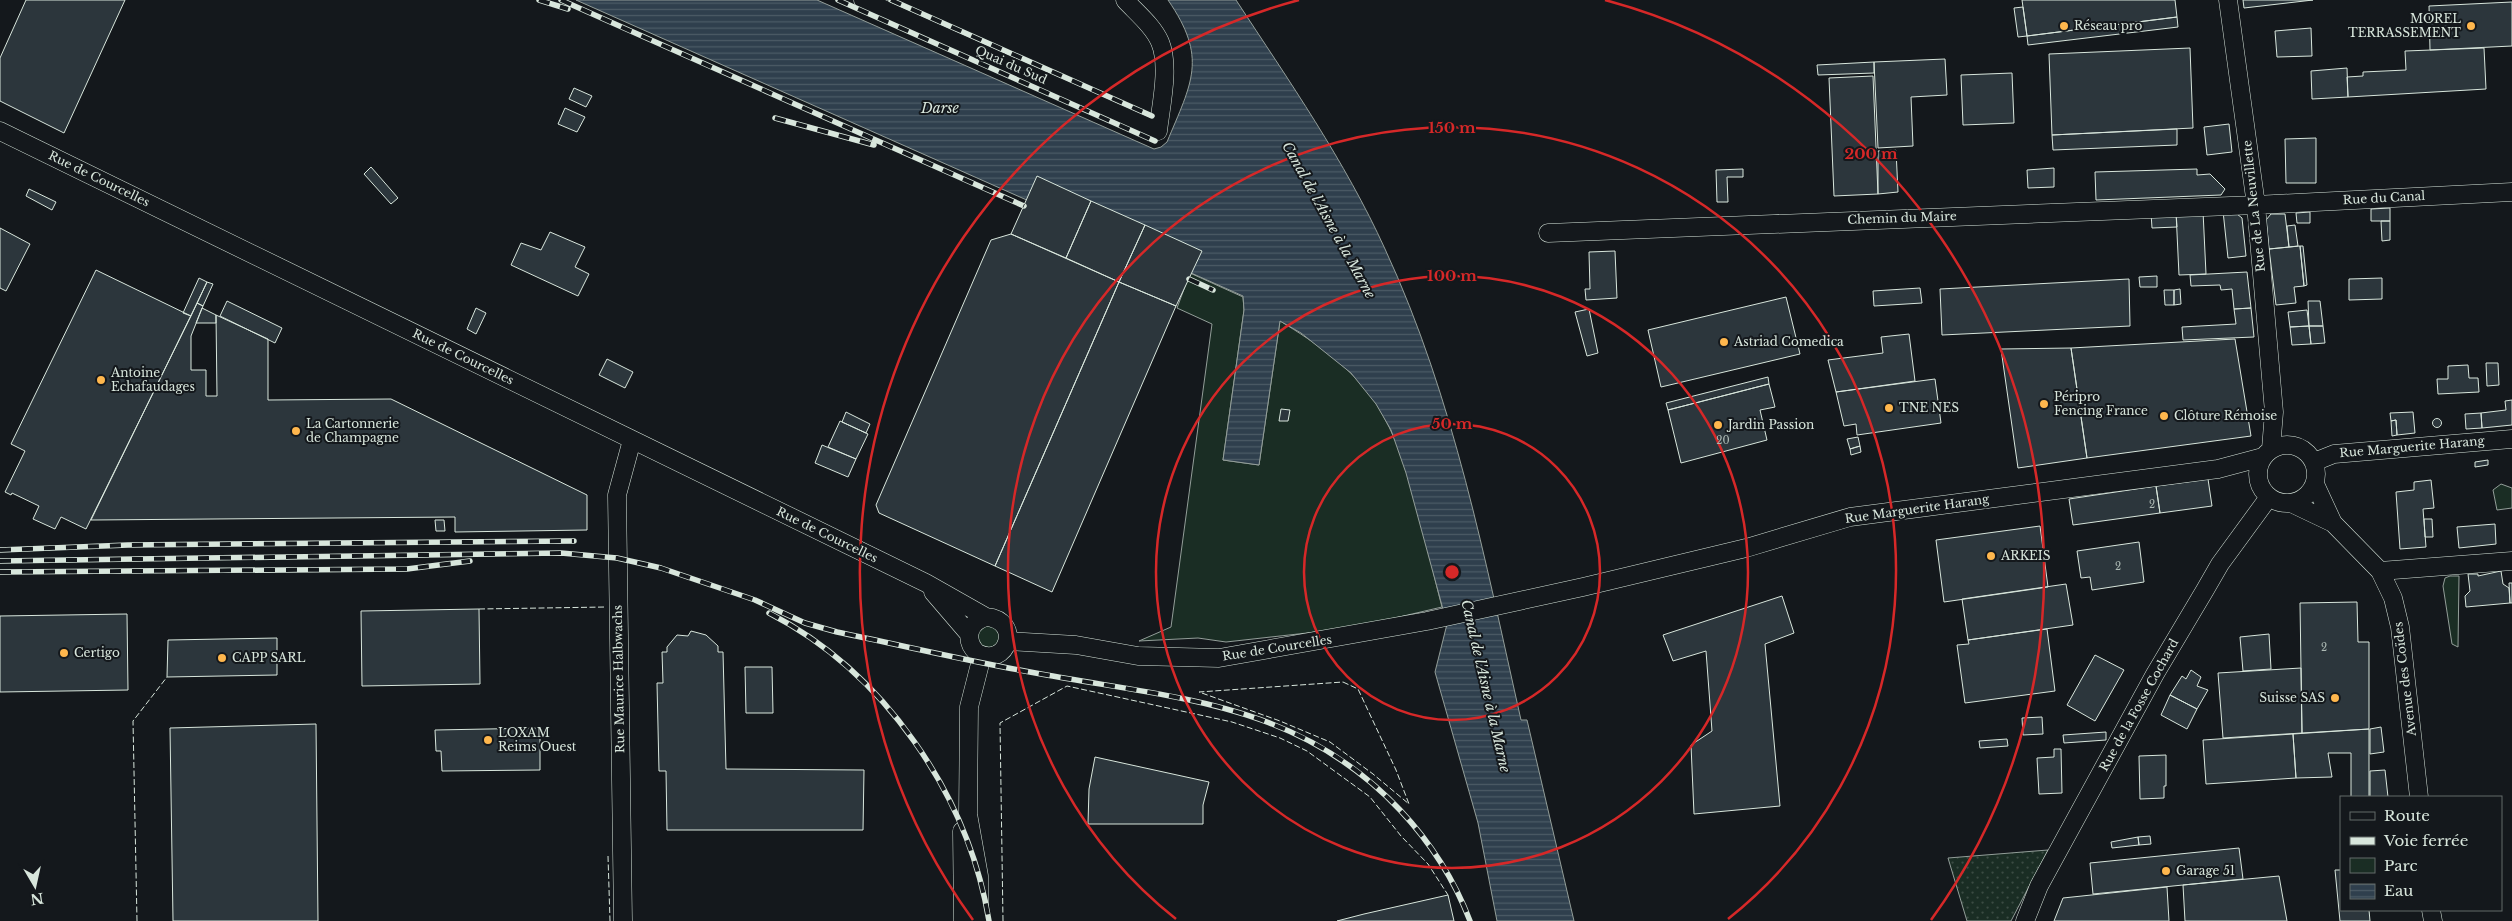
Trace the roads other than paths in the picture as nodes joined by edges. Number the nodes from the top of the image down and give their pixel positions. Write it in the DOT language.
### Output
graph roads {
  1 [pos="863,0"];
  2 [pos="1126,0"];
  3 [pos="2228,0"];
  4 [pos="0,131"];
  5 [pos="2512,192"];
  6 [pos="2256,204"];
  7 [pos="1548,233"];
  8 [pos="2274,412"];
  9 [pos="2512,439"];
  10 [pos="632,440"];
  11 [pos="2296,446"];
  12 [pos="2267,453"];
  13 [pos="2314,462"];
  14 [pos="2220,469"];
  15 [pos="2315,484"];
  16 [pos="2264,491"];
  17 [pos="2291,503"];
  18 [pos="2333,523"];
  19 [pos="2512,561"];
  20 [pos="2380,571"];
  21 [pos="926,583"];
  22 [pos="986,617"];
  23 [pos="1427,621"];
  24 [pos="969,634"];
  25 [pos="1008,641"];
  26 [pos="982,656"];
  27 [pos="2419,796"];
  28 [pos="968,814"];
  29 [pos="623,921"];
  30 [pos="964,921"];
  31 [pos="979,921"];
  32 [pos="2024,921"];
  1 -- 2 [label="street, Quai du Sud"];
  3 -- 6 [label="street, Rue de La Neuvillette"];
  4 -- 10 [label="street, Rue de Courcelles"];
  5 -- 6 [label="street, Rue du Canal"];
  6 -- 7 [label="street, Chemin du Maire"];
  6 -- 8 [label="street, Rue de La Neuvillette"];
  8 -- 11 [label="street, Rue de La Neuvillette"];
  8 -- 12 [label="street, Rue de La Neuvillette"];
  9 -- 13 [label="street, Rue Marguerite Harang"];
  10 -- 21 [label="street, Rue de Courcelles"];
  10 -- 29 [label="street, Rue Maurice Halbwachs"];
  11 -- 12 [label="street"];
  11 -- 13 [label="street"];
  12 -- 14 [label="street"];
  12 -- 16 [label="street"];
  13 -- 15 [label="street"];
  14 -- 16 [label="street"];
  14 -- 23 [label="street, Rue Marguerite Harang"];
  15 -- 17 [label="street"];
  15 -- 18 [label="street, Avenue des Coïdes"];
  16 -- 17 [label="street"];
  16 -- 32 [label="street, Rue de la Fosse Cochard"];
  17 -- 18 [label="street, Avenue des Coïdes"];
  18 -- 20 [label="street, Avenue des Coïdes"];
  19 -- 20 [label="street"];
  20 -- 27 [label="street, Avenue des Coïdes"];
  21 -- 22 [label="street, Rue de Courcelles"];
  21 -- 24 [label="street, Rue de Courcelles"];
  22 -- 24 [label="street"];
  22 -- 25 [label="street, Rue de Courcelles"];
  23 -- 25 [label="street, Rue de Courcelles"];
  24 -- 26 [label="street, Rue de Courcelles"];
  25 -- 26 [label="street"];
  26 -- 28 [label="street"];
  28 -- 30 [label="street"];
  28 -- 31 [label="street"];
}
